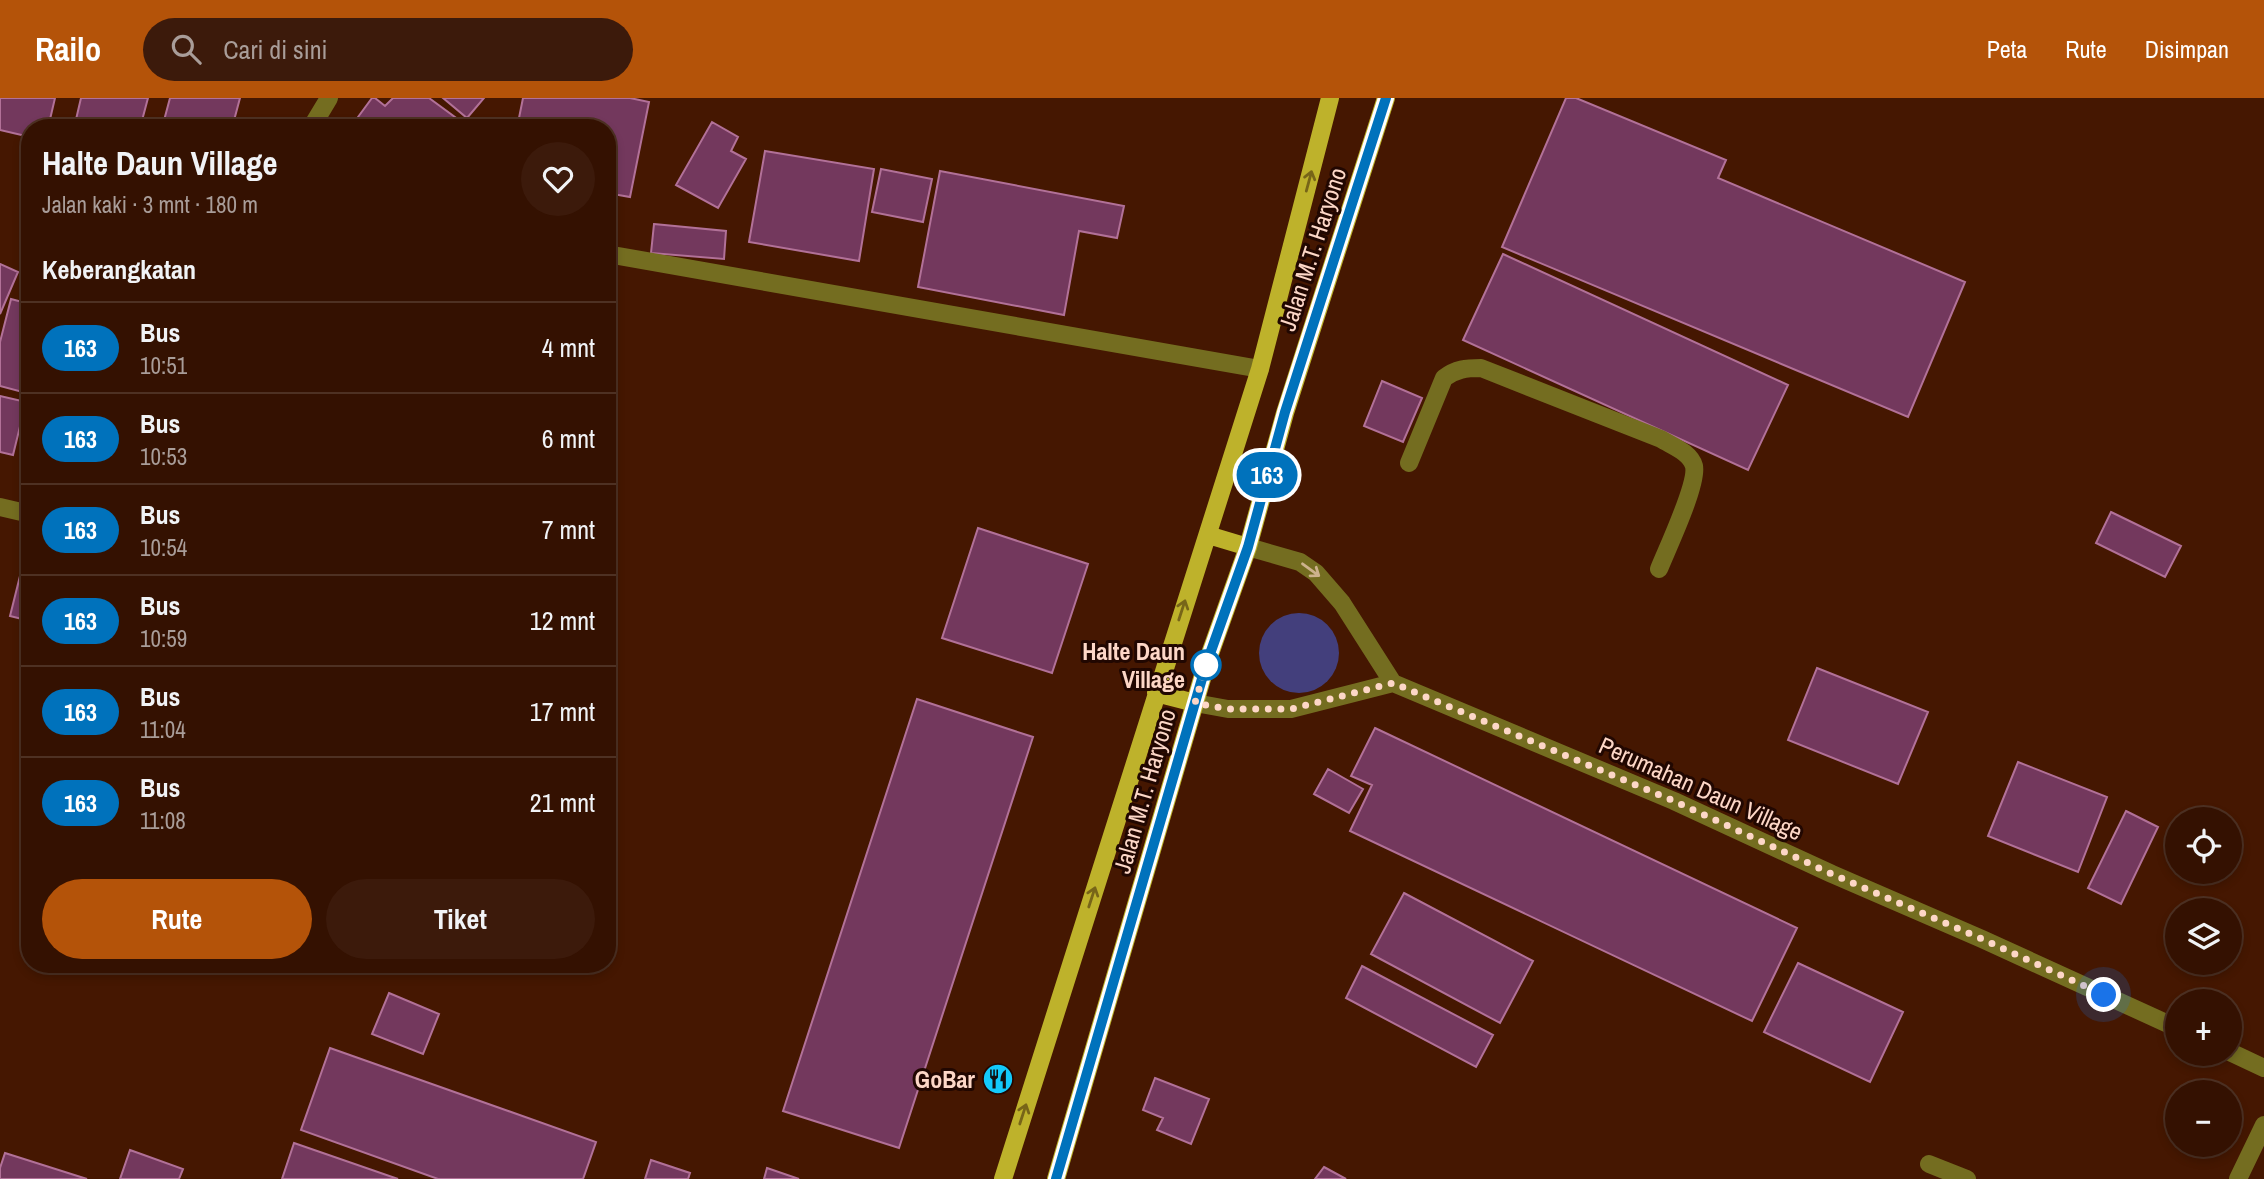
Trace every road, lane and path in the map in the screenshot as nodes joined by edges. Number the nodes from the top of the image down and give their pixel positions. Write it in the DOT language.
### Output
graph roads {
  1 [pos="329,98"];
  2 [pos="1330,98"];
  3 [pos="1386,98"];
  4 [pos="316,119"];
  5 [pos="616,256"];
  6 [pos="1260,369"];
  7 [pos="1409,463"];
  8 [pos="0,507"];
  9 [pos="21,512"];
  10 [pos="1208,535"];
  11 [pos="1248,547"];
  12 [pos="1659,569"];
  13 [pos="1393,683"];
  14 [pos="1156,693"];
  15 [pos="1195,703"];
  16 [pos="2165,1023"];
  17 [pos="2242,1058"];
  18 [pos="2264,1068"];
  19 [pos="2264,1125"];
  20 [pos="1930,1164"];
  21 [pos="1003,1179"];
  22 [pos="1056,1179"];
  23 [pos="1967,1179"];
  24 [pos="2238,1179"];
  1 -- 4 [label="street"];
  6 -- 2 [label="main road, Jalan M.T. Haryono, one-way"];
  3 -- 11 [label="main road, Jalan M.T. Haryono"];
  5 -- 6 [label="street"];
  6 -- 10 [label="main road, Jalan M.T. Haryono"];
  7 -- 12 [label="street"];
  8 -- 9 [label="street"];
  10 -- 11 [label="main road"];
  14 -- 10 [label="main road, Jalan M.T. Haryono, one-way"];
  11 -- 13 [label="street, one-way"];
  11 -- 15 [label="main road, Jalan M.T. Haryono"];
  13 -- 15 [label="street"];
  13 -- 16 [label="street, Perumahan Daun Village"];
  14 -- 15 [label="main road"];
  21 -- 14 [label="main road, Jalan M.T. Haryono, one-way"];
  15 -- 22 [label="main road, Jalan M.T. Haryono"];
  17 -- 18 [label="street"];
  19 -- 24 [label="street"];
  20 -- 23 [label="street"];
}
